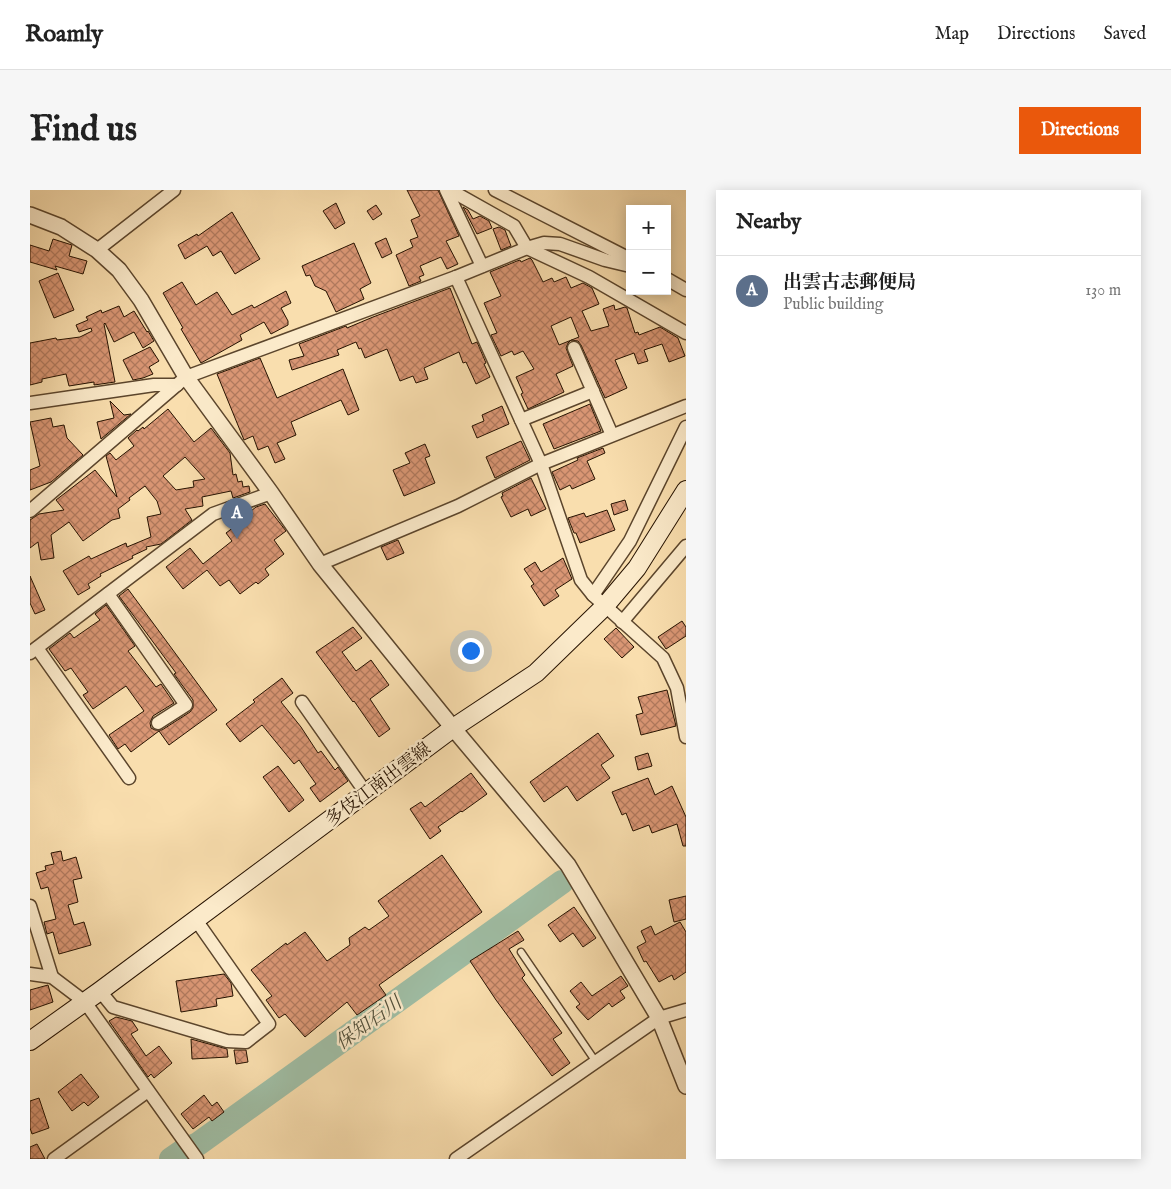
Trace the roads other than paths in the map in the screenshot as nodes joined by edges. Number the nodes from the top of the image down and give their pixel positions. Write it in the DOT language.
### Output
graph roads {
  1 [pos="174,190"];
  2 [pos="446,190"];
  3 [pos="450,190"];
  4 [pos="495,190"];
  5 [pos="30,215"];
  6 [pos="527,248"];
  7 [pos="97,250"];
  8 [pos="626,258"];
  9 [pos="626,265"];
  10 [pos="482,266"];
  11 [pos="456,276"];
  12 [pos="671,281"];
  13 [pos="686,290"];
  14 [pos="686,333"];
  15 [pos="574,348"];
  16 [pos="181,381"];
  17 [pos="593,391"];
  18 [pos="30,403"];
  19 [pos="686,406"];
  20 [pos="521,420"];
  21 [pos="686,427"];
  22 [pos="612,435"];
  23 [pos="541,464"];
  24 [pos="686,490"];
  25 [pos="271,493"];
  26 [pos="30,511"];
  27 [pos="686,546"];
  28 [pos="320,564"];
  29 [pos="108,594"];
  30 [pos="599,601"];
  31 [pos="622,622"];
  32 [pos="33,650"];
  33 [pos="681,687"];
  34 [pos="302,702"];
  35 [pos="158,723"];
  36 [pos="453,728"];
  37 [pos="686,737"];
  38 [pos="129,778"];
  39 [pos="366,793"];
  40 [pos="30,906"];
  41 [pos="196,920"];
  42 [pos="521,952"];
  43 [pos="30,974"];
  44 [pos="52,977"];
  45 [pos="100,991"];
  46 [pos="85,1002"];
  47 [pos="686,1010"];
  48 [pos="659,1018"];
  49 [pos="30,1041"];
  50 [pos="596,1062"];
  51 [pos="686,1086"];
  52 [pos="148,1091"];
  53 [pos="54,1159"];
  54 [pos="197,1159"];
  55 [pos="456,1159"];
  1 -- 7 [label="street"];
  2 -- 10 [label="street"];
  3 -- 6 [label="street"];
  4 -- 8 [label="street"];
  5 -- 7 [label="street"];
  6 -- 9 [label="street"];
  6 -- 10 [label="street"];
  6 -- 14 [label="street"];
  7 -- 16 [label="street"];
  10 -- 11 [label="street"];
  11 -- 16 [label="street"];
  11 -- 20 [label="street"];
  12 -- 13 [label="street"];
  15 -- 17 [label="street"];
  16 -- 18 [label="street"];
  16 -- 25 [label="street"];
  16 -- 26 [label="street"];
  17 -- 20 [label="street"];
  17 -- 22 [label="street"];
  19 -- 22 [label="street"];
  20 -- 23 [label="street"];
  21 -- 30 [label="street"];
  22 -- 23 [label="street"];
  23 -- 28 [label="street"];
  23 -- 30 [label="street"];
  24 -- 30 [label="main road, 多伎江南出雲線"];
  25 -- 28 [label="street"];
  25 -- 29 [label="street"];
  27 -- 31 [label="street"];
  28 -- 36 [label="street"];
  29 -- 32 [label="street"];
  29 -- 35 [label="street"];
  30 -- 31 [label="street"];
  30 -- 36 [label="main road, 多伎江南出雲線"];
  31 -- 33 [label="street"];
  32 -- 38 [label="street"];
  33 -- 37 [label="street"];
  34 -- 39 [label="street"];
  36 -- 39 [label="main road, 多伎江南出雲線"];
  36 -- 48 [label="street"];
  39 -- 41 [label="main road, 多伎江南出雲線"];
  40 -- 44 [label="street"];
  41 -- 45 [label="main road, 多伎江南出雲線"];
  41 -- 45 [label="street"];
  42 -- 50 [label="lane"];
  43 -- 44 [label="street"];
  44 -- 46 [label="street"];
  45 -- 46 [label="main road, 多伎江南出雲線"];
  46 -- 49 [label="main road, 多伎江南出雲線"];
  46 -- 52 [label="street"];
  47 -- 48 [label="street"];
  48 -- 50 [label="street"];
  48 -- 51 [label="street"];
  50 -- 55 [label="street"];
  52 -- 53 [label="street"];
  52 -- 54 [label="street"];
}
